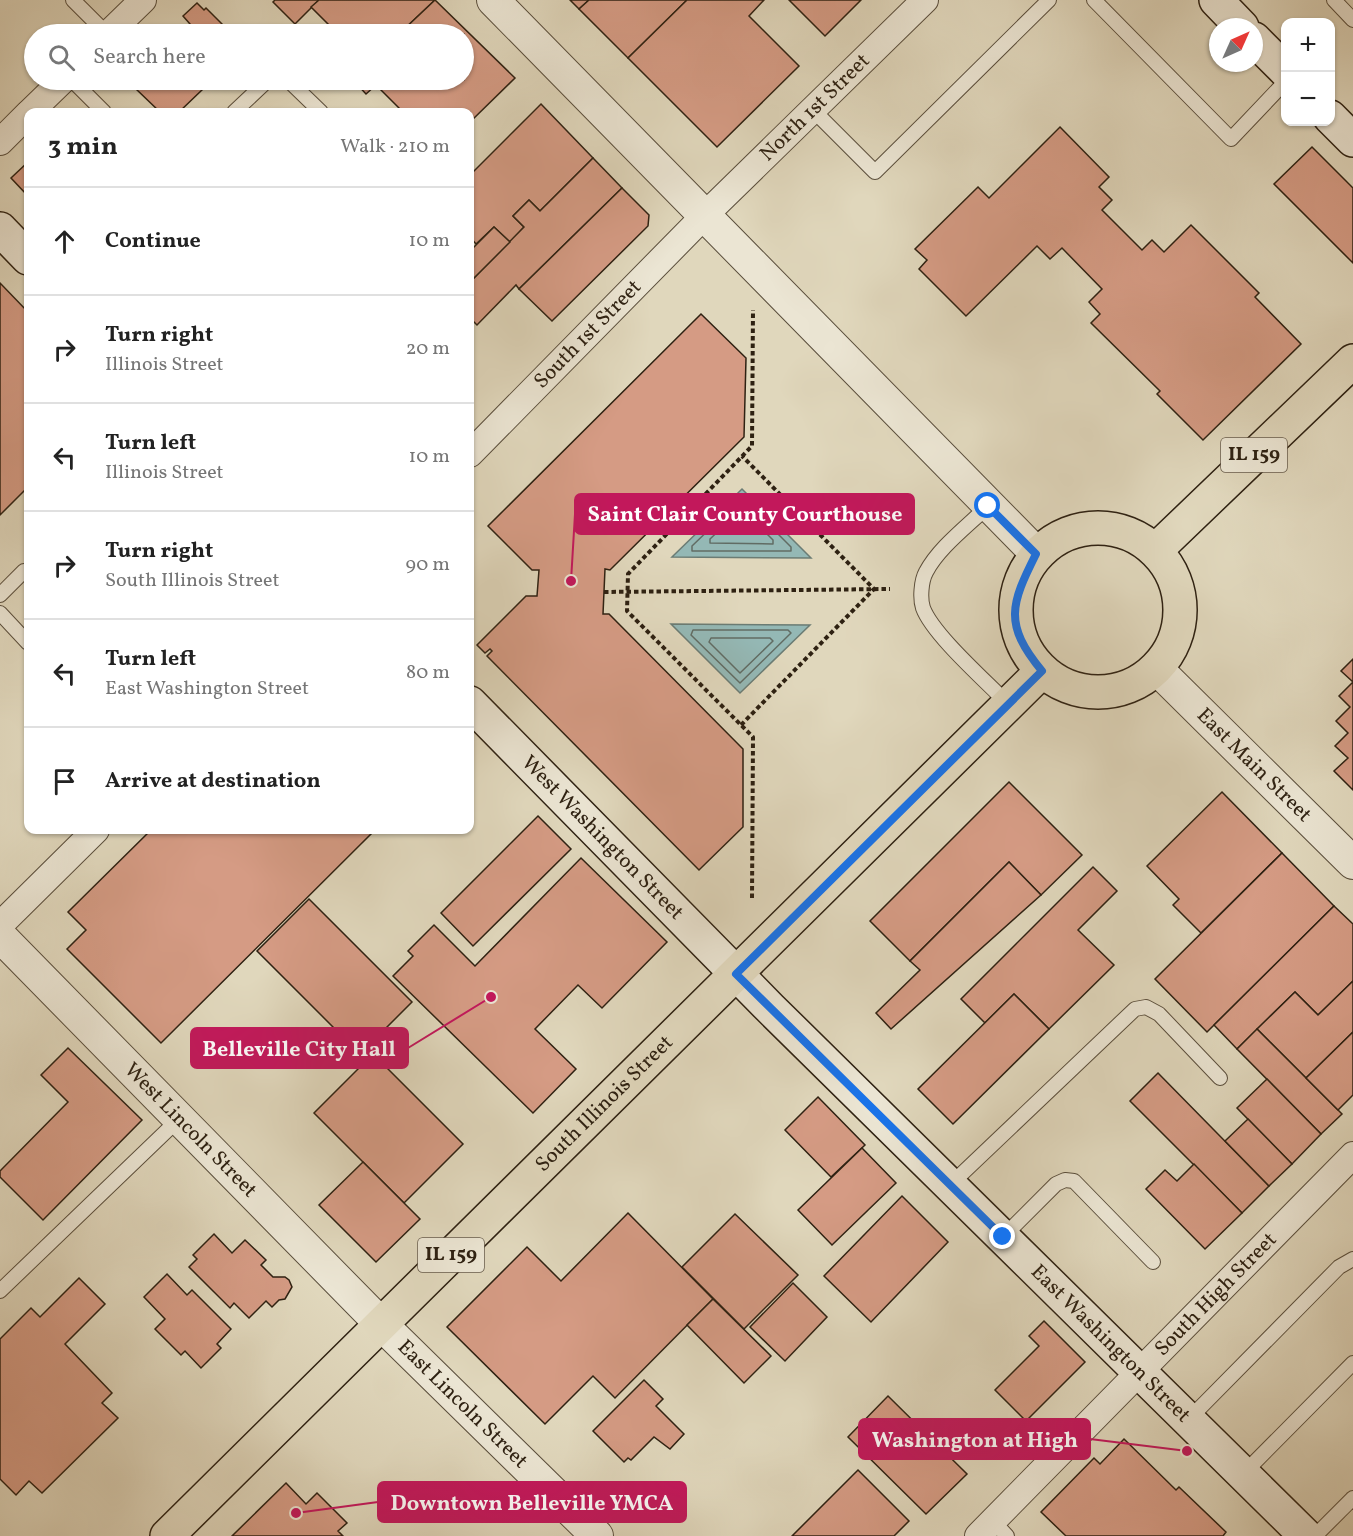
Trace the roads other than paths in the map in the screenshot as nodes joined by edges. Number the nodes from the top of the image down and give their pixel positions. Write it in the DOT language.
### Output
graph roads {
  1 [pos="73,0"];
  2 [pos="143,0"];
  3 [pos="493,0"];
  4 [pos="926,0"];
  5 [pos="1049,0"];
  6 [pos="1094,0"];
  7 [pos="1216,0"];
  8 [pos="1334,0"];
  9 [pos="1233,18"];
  10 [pos="1353,20"];
  11 [pos="98,24"];
  12 [pos="118,24"];
  13 [pos="1263,48"];
  14 [pos="1281,66"];
  15 [pos="1281,86"];
  16 [pos="53,90"];
  17 [pos="82,90"];
  18 [pos="257,90"];
  19 [pos="298,90"];
  20 [pos="34,108"];
  21 [pos="100,108"];
  22 [pos="238,108"];
  23 [pos="317,108"];
  24 [pos="813,110"];
  25 [pos="24,118"];
  26 [pos="1335,122"];
  27 [pos="1353,140"];
  28 [pos="0,142"];
  29 [pos="705,215"];
  30 [pos="0,229"];
  31 [pos="24,254"];
  32 [pos="1353,361"];
  33 [pos="474,450"];
  34 [pos="988,506"];
  35 [pos="1156,550"];
  36 [pos="1036,554"];
  37 [pos="24,571"];
  38 [pos="0,595"];
  39 [pos="0,613"];
  40 [pos="24,639"];
  41 [pos="1156,668"];
  42 [pos="1042,671"];
  43 [pos="1008,704"];
  44 [pos="474,707"];
  45 [pos="92,834"];
  46 [pos="1353,863"];
  47 [pos="0,925"];
  48 [pos="0,936"];
  49 [pos="736,974"];
  50 [pos="1220,1078"];
  51 [pos="179,1119"];
  52 [pos="1353,1155"];
  53 [pos="950,1185"];
  54 [pos="1003,1237"];
  55 [pos="1353,1259"];
  56 [pos="1153,1262"];
  57 [pos="0,1290"];
  58 [pos="381,1324"];
  59 [pos="1353,1363"];
  60 [pos="1141,1373"];
  61 [pos="1188,1420"];
  62 [pos="1243,1474"];
  63 [pos="1353,1498"];
  64 [pos="993,1531"];
  65 [pos="167,1536"];
  66 [pos="597,1536"];
  67 [pos="1306,1536"];
  68 [pos="1315,1536"];
  1 -- 11 [label="lane"];
  2 -- 12 [label="street"];
  3 -- 29 [label="street"];
  4 -- 24 [label="street, North 1st Street"];
  5 -- 24 [label="lane"];
  6 -- 15 [label="lane"];
  7 -- 9 [label="main road"];
  8 -- 10 [label="lane"];
  13 -- 14 [label="main road"];
  16 -- 20 [label="street"];
  17 -- 21 [label="lane"];
  18 -- 22 [label="lane"];
  19 -- 23 [label="lane"];
  24 -- 29 [label="street, North 1st Street"];
  25 -- 28 [label="street"];
  26 -- 27 [label="main road"];
  29 -- 33 [label="street, South 1st Street"];
  29 -- 34 [label="street"];
  30 -- 31 [label="main road"];
  32 -- 35 [label="main road, IL 159"];
  34 -- 36 [label="street"];
  34 -- 43 [label="lane"];
  35 -- 36 [label="main road"];
  35 -- 41 [label="main road"];
  36 -- 42 [label="main road"];
  37 -- 38 [label="lane"];
  39 -- 40 [label="lane"];
  41 -- 42 [label="main road"];
  41 -- 46 [label="street, East Main Street"];
  42 -- 43 [label="main road, South Illinois Street / IL 159"];
  43 -- 49 [label="main road, South Illinois Street / IL 159"];
  44 -- 49 [label="main road, West Washington Street"];
  45 -- 47 [label="street"];
  48 -- 51 [label="street, West Lincoln Street"];
  49 -- 53 [label="main road, East Washington Street"];
  49 -- 58 [label="main road, South Illinois Street / IL 159"];
  50 -- 53 [label="lane"];
  51 -- 57 [label="lane"];
  51 -- 58 [label="street, West Lincoln Street"];
  52 -- 60 [label="street, South High Street"];
  53 -- 54 [label="main road, East Washington Street"];
  54 -- 56 [label="lane"];
  54 -- 60 [label="main road, East Washington Street"];
  55 -- 61 [label="lane"];
  58 -- 65 [label="main road, South Illinois Street / IL 159"];
  58 -- 66 [label="street, East Lincoln Street"];
  59 -- 62 [label="lane"];
  60 -- 61 [label="main road, East Washington Street"];
  60 -- 64 [label="street, South High Street"];
  61 -- 62 [label="main road, East Washington Street"];
  62 -- 67 [label="main road, East Washington Street"];
  63 -- 68 [label="lane"];
}
